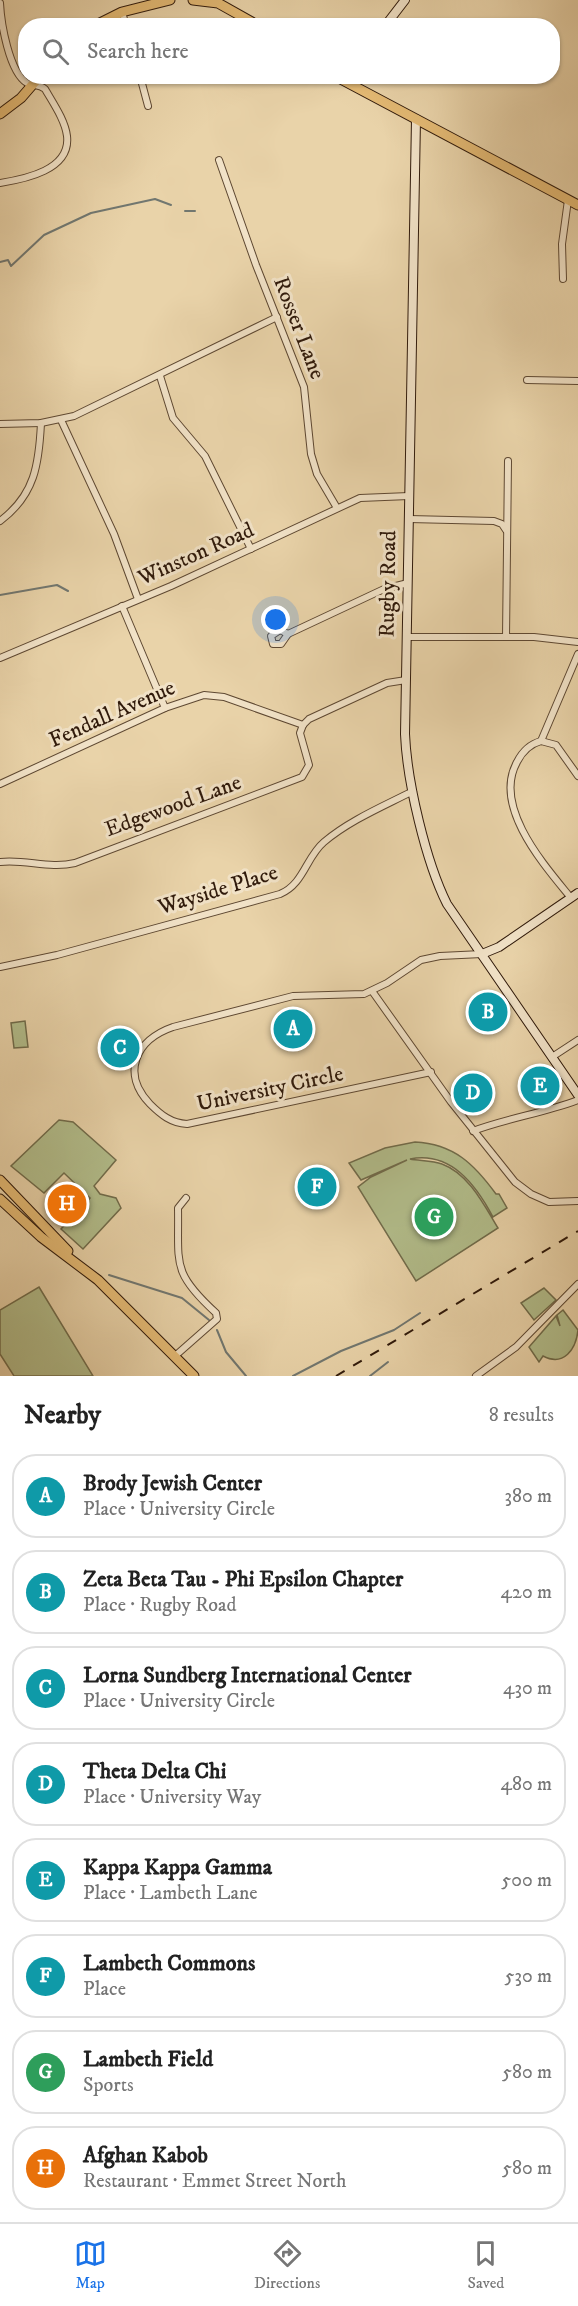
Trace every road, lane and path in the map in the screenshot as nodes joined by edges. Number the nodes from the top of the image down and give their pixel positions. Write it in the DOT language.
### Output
graph roads {
  1 [pos="170,0"];
  2 [pos="193,0"];
  3 [pos="405,0"];
  4 [pos="222,2"];
  5 [pos="0,3"];
  6 [pos="122,12"];
  7 [pos="110,18"];
  8 [pos="124,18"];
  9 [pos="247,18"];
  10 [pos="391,18"];
  11 [pos="18,69"];
  12 [pos="33,84"];
  13 [pos="41,84"];
  14 [pos="142,84"];
  15 [pos="357,84"];
  16 [pos="148,106"];
  17 [pos="0,114"];
  18 [pos="416,119"];
  19 [pos="219,160"];
  20 [pos="0,183"];
  21 [pos="568,200"];
  22 [pos="578,206"];
  23 [pos="563,279"];
  24 [pos="277,317"];
  25 [pos="160,376"];
  26 [pos="527,380"];
  27 [pos="578,381"];
  28 [pos="61,420"];
  29 [pos="41,423"];
  30 [pos="0,424"];
  31 [pos="508,461"];
  32 [pos="409,496"];
  33 [pos="337,508"];
  34 [pos="409,519"];
  35 [pos="0,521"];
  36 [pos="507,532"];
  37 [pos="251,549"];
  38 [pos="408,583"];
  39 [pos="138,599"];
  40 [pos="122,606"];
  41 [pos="288,633"];
  42 [pos="407,637"];
  43 [pos="506,637"];
  44 [pos="578,642"];
  45 [pos="578,654"];
  46 [pos="0,658"];
  47 [pos="406,680"];
  48 [pos="165,708"];
  49 [pos="303,725"];
  50 [pos="541,741"];
  51 [pos="578,776"];
  52 [pos="0,784"];
  53 [pos="413,791"];
  54 [pos="0,862"];
  55 [pos="574,896"];
  56 [pos="482,954"];
  57 [pos="0,967"];
  58 [pos="372,991"];
  59 [pos="578,1040"];
  60 [pos="552,1057"];
  61 [pos="431,1072"];
  62 [pos="578,1095"];
  63 [pos="578,1100"];
  64 [pos="473,1131"];
  65 [pos="0,1180"];
  66 [pos="186,1198"];
  67 [pos="0,1199"];
  68 [pos="578,1201"];
  69 [pos="77,1262"];
  70 [pos="578,1284"];
  71 [pos="175,1356"];
  72 [pos="194,1376"];
  73 [pos="476,1376"];
  1 -- 6 [label="main road"];
  2 -- 4 [label="main road"];
  3 -- 10 [label="street"];
  4 -- 9 [label="main road"];
  5 -- 11 [label="street"];
  6 -- 7 [label="main road"];
  6 -- 8 [label="street"];
  12 -- 17 [label="main road"];
  13 -- 20 [label="street"];
  14 -- 16 [label="street"];
  15 -- 18 [label="main road"];
  18 -- 21 [label="main road"];
  18 -- 32 [label="street, Rugby Road"];
  19 -- 24 [label="street, Rosser Lane"];
  21 -- 22 [label="main road"];
  21 -- 23 [label="street"];
  24 -- 25 [label="street"];
  24 -- 33 [label="street, Rosser Lane"];
  25 -- 28 [label="street"];
  25 -- 37 [label="street"];
  26 -- 27 [label="street"];
  28 -- 29 [label="street"];
  28 -- 39 [label="street"];
  29 -- 30 [label="street"];
  29 -- 35 [label="street"];
  31 -- 36 [label="street"];
  32 -- 33 [label="street, Winston Road"];
  32 -- 34 [label="street, Rugby Road"];
  33 -- 37 [label="street, Winston Road"];
  34 -- 36 [label="street"];
  34 -- 38 [label="street, Rugby Road"];
  36 -- 43 [label="street"];
  37 -- 39 [label="street, Winston Road"];
  38 -- 41 [label="street"];
  38 -- 42 [label="street, Rugby Road"];
  39 -- 40 [label="street, Winston Road"];
  40 -- 46 [label="street, Winston Road"];
  40 -- 48 [label="street"];
  42 -- 43 [label="street"];
  42 -- 47 [label="street, Rugby Road"];
  43 -- 44 [label="street"];
  45 -- 50 [label="street"];
  47 -- 49 [label="street"];
  47 -- 53 [label="street, Rugby Road"];
  48 -- 49 [label="street, Fendall Avenue"];
  48 -- 52 [label="street, Fendall Avenue"];
  49 -- 54 [label="street, Edgewood Lane"];
  50 -- 51 [label="street"];
  50 -- 55 [label="street"];
  53 -- 56 [label="street, Rugby Road"];
  53 -- 57 [label="street, Wayside Place"];
  55 -- 56 [label="street"];
  56 -- 58 [label="street, University Circle"];
  56 -- 60 [label="street, Rugby Road"];
  58 -- 61 [label="street"];
  58 -- 61 [label="street, University Circle"];
  59 -- 60 [label="street"];
  60 -- 62 [label="street, Rugby Road"];
  61 -- 64 [label="street"];
  63 -- 64 [label="street"];
  64 -- 68 [label="street"];
  65 -- 69 [label="main road"];
  66 -- 71 [label="street"];
  67 -- 69 [label="main road"];
  69 -- 71 [label="main road"];
  70 -- 73 [label="street"];
  71 -- 72 [label="main road"];
}
